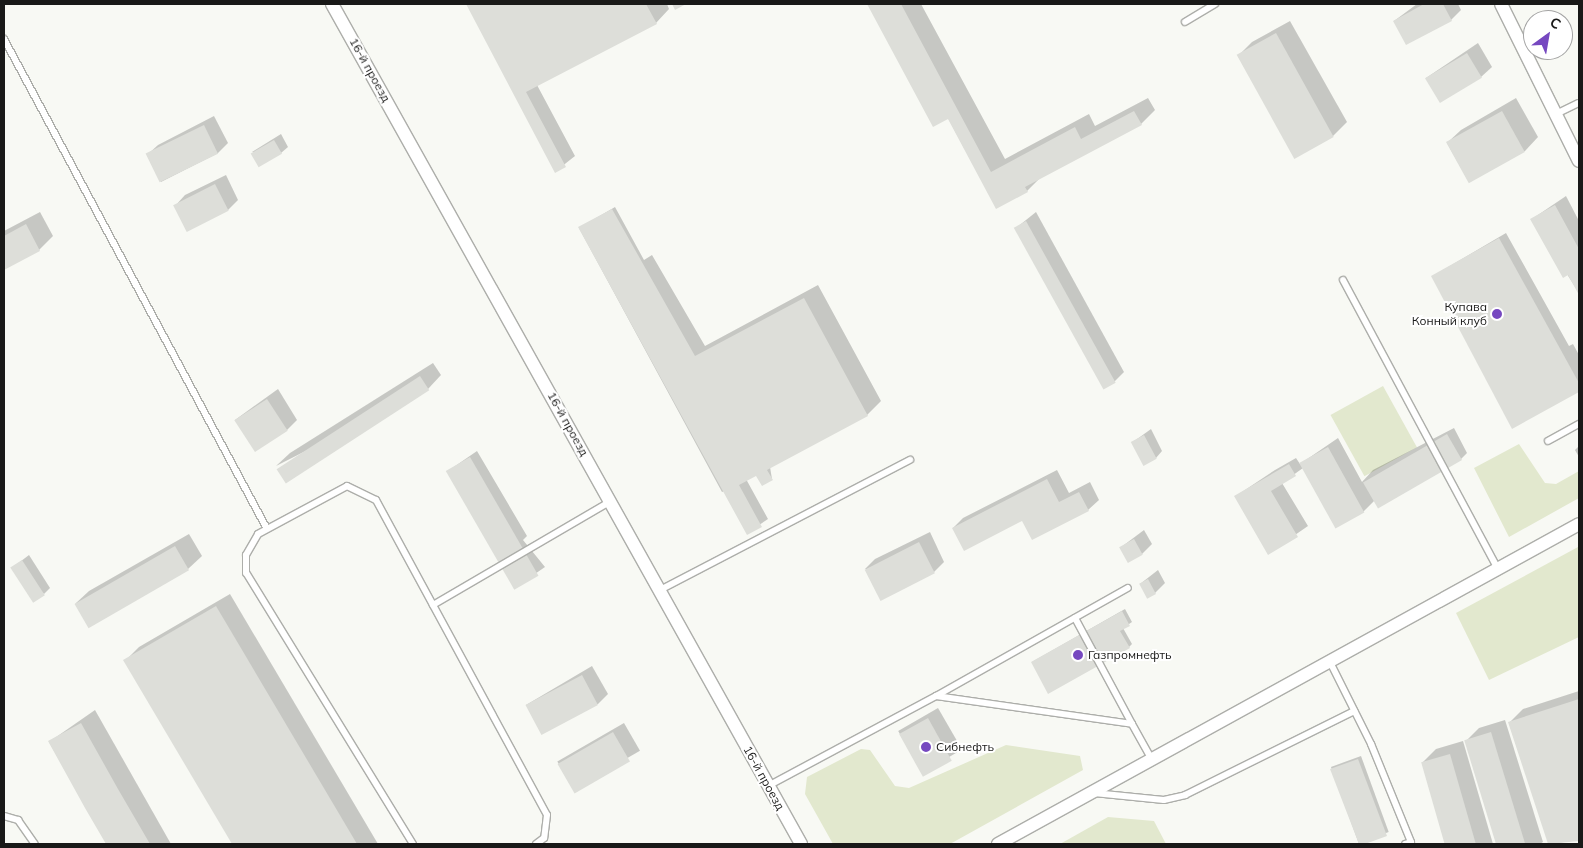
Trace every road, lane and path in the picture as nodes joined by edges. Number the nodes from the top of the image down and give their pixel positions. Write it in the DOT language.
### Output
graph roads {
  1 [pos="332,4"];
  2 [pos="1197,4"];
  3 [pos="1216,4"];
  4 [pos="1501,4"];
  5 [pos="1202,12"];
  6 [pos="1185,22"];
  7 [pos="4,40"];
  8 [pos="1579,102"];
  9 [pos="1556,114"];
  10 [pos="1579,161"];
  11 [pos="1342,280"];
  12 [pos="1579,424"];
  13 [pos="1548,441"];
  14 [pos="910,460"];
  15 [pos="611,501"];
  16 [pos="1579,524"];
  17 [pos="266,527"];
  18 [pos="1498,570"];
  19 [pos="1128,588"];
  20 [pos="660,590"];
  21 [pos="433,605"];
  22 [pos="1074,618"];
  23 [pos="1330,662"];
  24 [pos="936,696"];
  25 [pos="1354,711"];
  26 [pos="1132,724"];
  27 [pos="1152,760"];
  28 [pos="768,786"];
  29 [pos="1090,793"];
  30 [pos="4,816"];
  31 [pos="35,844"];
  32 [pos="414,844"];
  33 [pos="536,844"];
  34 [pos="801,844"];
  35 [pos="998,844"];
  36 [pos="1405,844"];
  1 -- 15 [label="street, 16-й проезд"];
  2 -- 5 [label="lane"];
  3 -- 5 [label="lane"];
  4 -- 9 [label="street"];
  5 -- 6 [label="lane"];
  7 -- 17 [label="lane"];
  8 -- 9 [label="lane"];
  9 -- 10 [label="street"];
  11 -- 18 [label="lane"];
  12 -- 13 [label="lane"];
  14 -- 20 [label="lane"];
  15 -- 20 [label="street, 16-й проезд"];
  15 -- 21 [label="lane"];
  16 -- 18 [label="street"];
  17 -- 21 [label="lane"];
  17 -- 32 [label="lane"];
  18 -- 23 [label="street"];
  19 -- 22 [label="lane"];
  20 -- 28 [label="street, 16-й проезд"];
  21 -- 33 [label="lane"];
  22 -- 24 [label="lane"];
  22 -- 26 [label="lane"];
  23 -- 25 [label="lane"];
  23 -- 27 [label="street"];
  24 -- 26 [label="lane"];
  24 -- 28 [label="lane"];
  25 -- 29 [label="lane"];
  25 -- 36 [label="lane"];
  26 -- 27 [label="lane"];
  27 -- 29 [label="street"];
  28 -- 34 [label="street, 16-й проезд"];
  29 -- 35 [label="street"];
  30 -- 31 [label="lane"];
}
